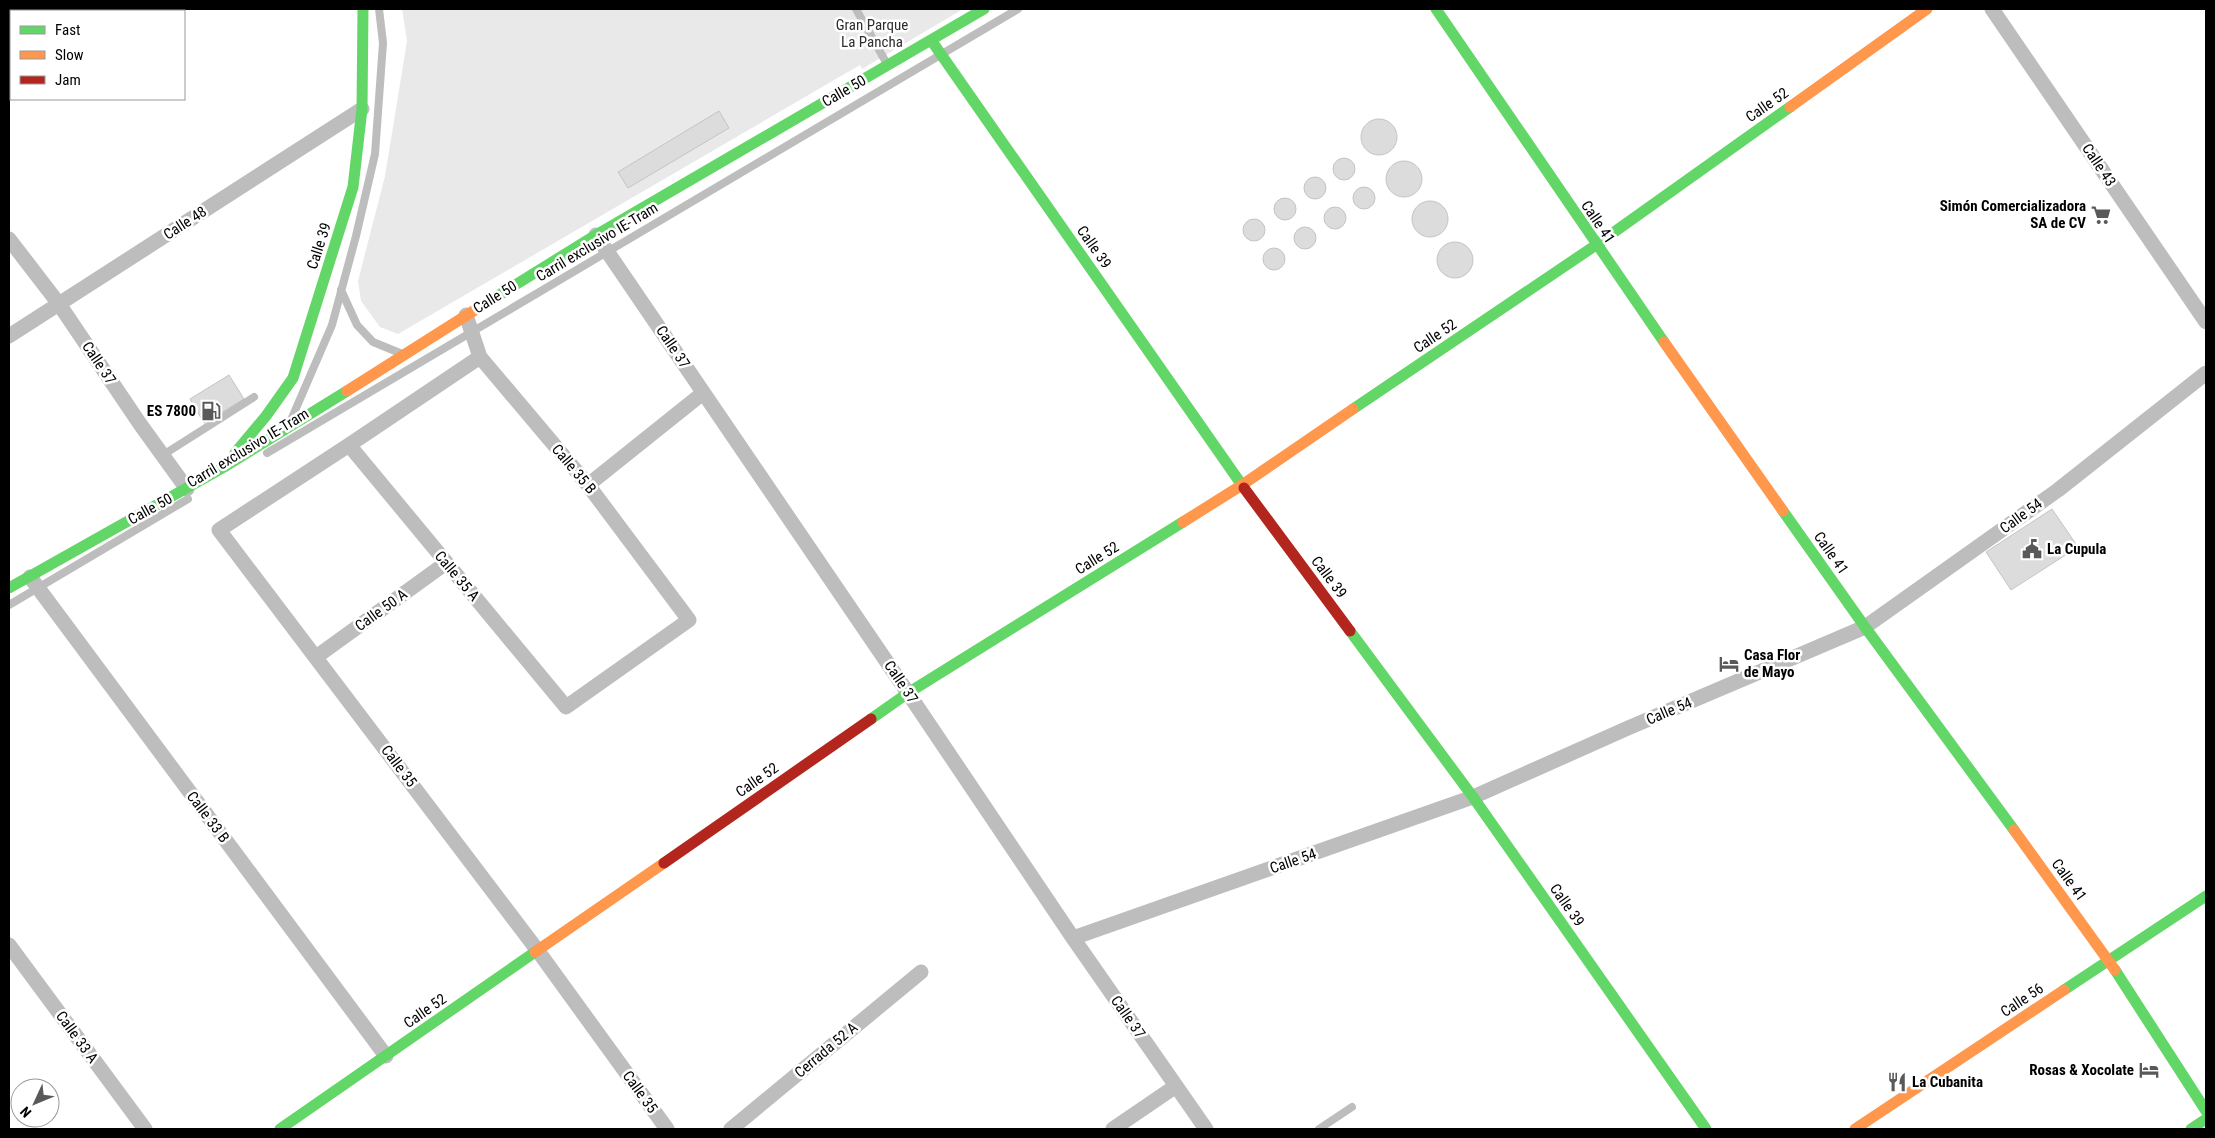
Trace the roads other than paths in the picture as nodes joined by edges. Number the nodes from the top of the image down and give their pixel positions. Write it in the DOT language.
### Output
graph roads {
  1 [pos="363,9"];
  2 [pos="379,9"];
  3 [pos="856,9"];
  4 [pos="984,9"];
  5 [pos="1018,9"];
  6 [pos="1436,9"];
  7 [pos="1927,9"];
  8 [pos="1992,9"];
  9 [pos="931,40"];
  10 [pos="941,54"];
  11 [pos="888,65"];
  12 [pos="362,109"];
  13 [pos="596,235"];
  14 [pos="9,239"];
  15 [pos="1596,245"];
  16 [pos="607,252"];
  17 [pos="341,290"];
  18 [pos="60,304"];
  19 [pos="466,315"];
  20 [pos="2206,322"];
  21 [pos="472,332"];
  22 [pos="9,336"];
  23 [pos="404,354"];
  24 [pos="480,356"];
  25 [pos="420,362"];
  26 [pos="2206,373"];
  27 [pos="703,393"];
  28 [pos="254,397"];
  29 [pos="287,427"];
  30 [pos="280,445"];
  31 [pos="349,446"];
  32 [pos="162,455"];
  33 [pos="263,455"];
  34 [pos="224,467"];
  35 [pos="588,485"];
  36 [pos="1242,486"];
  37 [pos="191,492"];
  38 [pos="446,563"];
  39 [pos="34,582"];
  40 [pos="9,588"];
  41 [pos="9,605"];
  42 [pos="1865,627"];
  43 [pos="316,656"];
  44 [pos="908,693"];
  45 [pos="566,707"];
  46 [pos="1473,797"];
  47 [pos="2206,896"];
  48 [pos="1072,938"];
  49 [pos="9,945"];
  50 [pos="538,951"];
  51 [pos="2109,960"];
  52 [pos="921,972"];
  53 [pos="386,1056"];
  54 [pos="1176,1086"];
  55 [pos="1352,1107"];
  56 [pos="2206,1111"];
  57 [pos="2206,1119"];
  58 [pos="145,1129"];
  59 [pos="280,1129"];
  60 [pos="667,1129"];
  61 [pos="731,1129"];
  62 [pos="1113,1129"];
  63 [pos="1206,1129"];
  64 [pos="1319,1129"];
  65 [pos="1706,1129"];
  66 [pos="1855,1129"];
  67 [pos="2191,1129"];
  1 -- 12 [label="main road, Calle 39"];
  2 -- 17 [label="lane"];
  3 -- 11 [label="lane"];
  4 -- 9 [label="main road, Calle 50"];
  5 -- 10 [label="lane, Carril exclusivo IE-Tram"];
  6 -- 15 [label="main road, Calle 41"];
  7 -- 15 [label="main road, Calle 52"];
  8 -- 20 [label="street, Calle 43"];
  9 -- 10 [label="main road, Calle 39"];
  9 -- 11 [label="main road, Calle 50"];
  10 -- 16 [label="lane, Carril exclusivo IE-Tram"];
  10 -- 36 [label="main road, Calle 39"];
  11 -- 13 [label="main road, Calle 50"];
  12 -- 18 [label="street, Calle 48"];
  12 -- 34 [label="main road, Calle 39"];
  13 -- 16 [label="street, Calle 37"];
  13 -- 19 [label="main road, Calle 50"];
  14 -- 18 [label="street, Calle 37"];
  15 -- 36 [label="main road, Calle 52"];
  15 -- 42 [label="main road, Calle 41"];
  16 -- 21 [label="lane, Carril exclusivo IE-Tram"];
  16 -- 27 [label="street, Calle 37"];
  17 -- 23 [label="lane"];
  17 -- 29 [label="lane"];
  18 -- 22 [label="street, Calle 48"];
  18 -- 32 [label="street, Calle 37"];
  19 -- 21 [label="street, Calle 35 B"];
  19 -- 23 [label="main road, Calle 50"];
  21 -- 24 [label="street, Calle 35 B"];
  21 -- 25 [label="lane, Carril exclusivo IE-Tram"];
  23 -- 25 [label="lane"];
  23 -- 29 [label="main road, Calle 50"];
  24 -- 31 [label="street"];
  24 -- 35 [label="street, Calle 35 B"];
  25 -- 30 [label="lane, Carril exclusivo IE-Tram"];
  26 -- 42 [label="street, Calle 54"];
  27 -- 35 [label="street"];
  27 -- 44 [label="street, Calle 37"];
  28 -- 32 [label="lane"];
  29 -- 30 [label="lane"];
  29 -- 34 [label="main road, Calle 50"];
  30 -- 33 [label="lane, Carril exclusivo IE-Tram"];
  31 -- 38 [label="street, Calle 35 A"];
  31 -- 43 [label="street, Calle 35"];
  32 -- 37 [label="street, Calle 37"];
  34 -- 37 [label="main road, Calle 50"];
  35 -- 45 [label="street, Calle 35 B"];
  36 -- 44 [label="main road, Calle 52"];
  36 -- 46 [label="main road, Calle 39"];
  37 -- 39 [label="main road, Calle 50"];
  38 -- 43 [label="street, Calle 50 A"];
  38 -- 45 [label="street, Calle 35 A"];
  39 -- 40 [label="main road, Calle 50"];
  39 -- 41 [label="lane"];
  39 -- 53 [label="street, Calle 33 B"];
  42 -- 46 [label="street, Calle 54"];
  42 -- 51 [label="main road, Calle 41"];
  43 -- 50 [label="street, Calle 35"];
  44 -- 48 [label="street, Calle 37"];
  44 -- 50 [label="main road, Calle 52"];
  46 -- 48 [label="street, Calle 54"];
  46 -- 65 [label="main road, Calle 39"];
  47 -- 51 [label="main road, Calle 56"];
  48 -- 54 [label="street, Calle 37"];
  49 -- 58 [label="street, Calle 33 A"];
  50 -- 53 [label="main road, Calle 52"];
  50 -- 60 [label="street, Calle 35"];
  51 -- 56 [label="main road, Calle 41"];
  51 -- 66 [label="main road, Calle 56"];
  52 -- 61 [label="street, Cerrada 52 A"];
  53 -- 59 [label="main road, Calle 52"];
  54 -- 62 [label="street"];
  54 -- 63 [label="street, Calle 37"];
  55 -- 64 [label="lane"];
  57 -- 67 [label="main road"];
}
